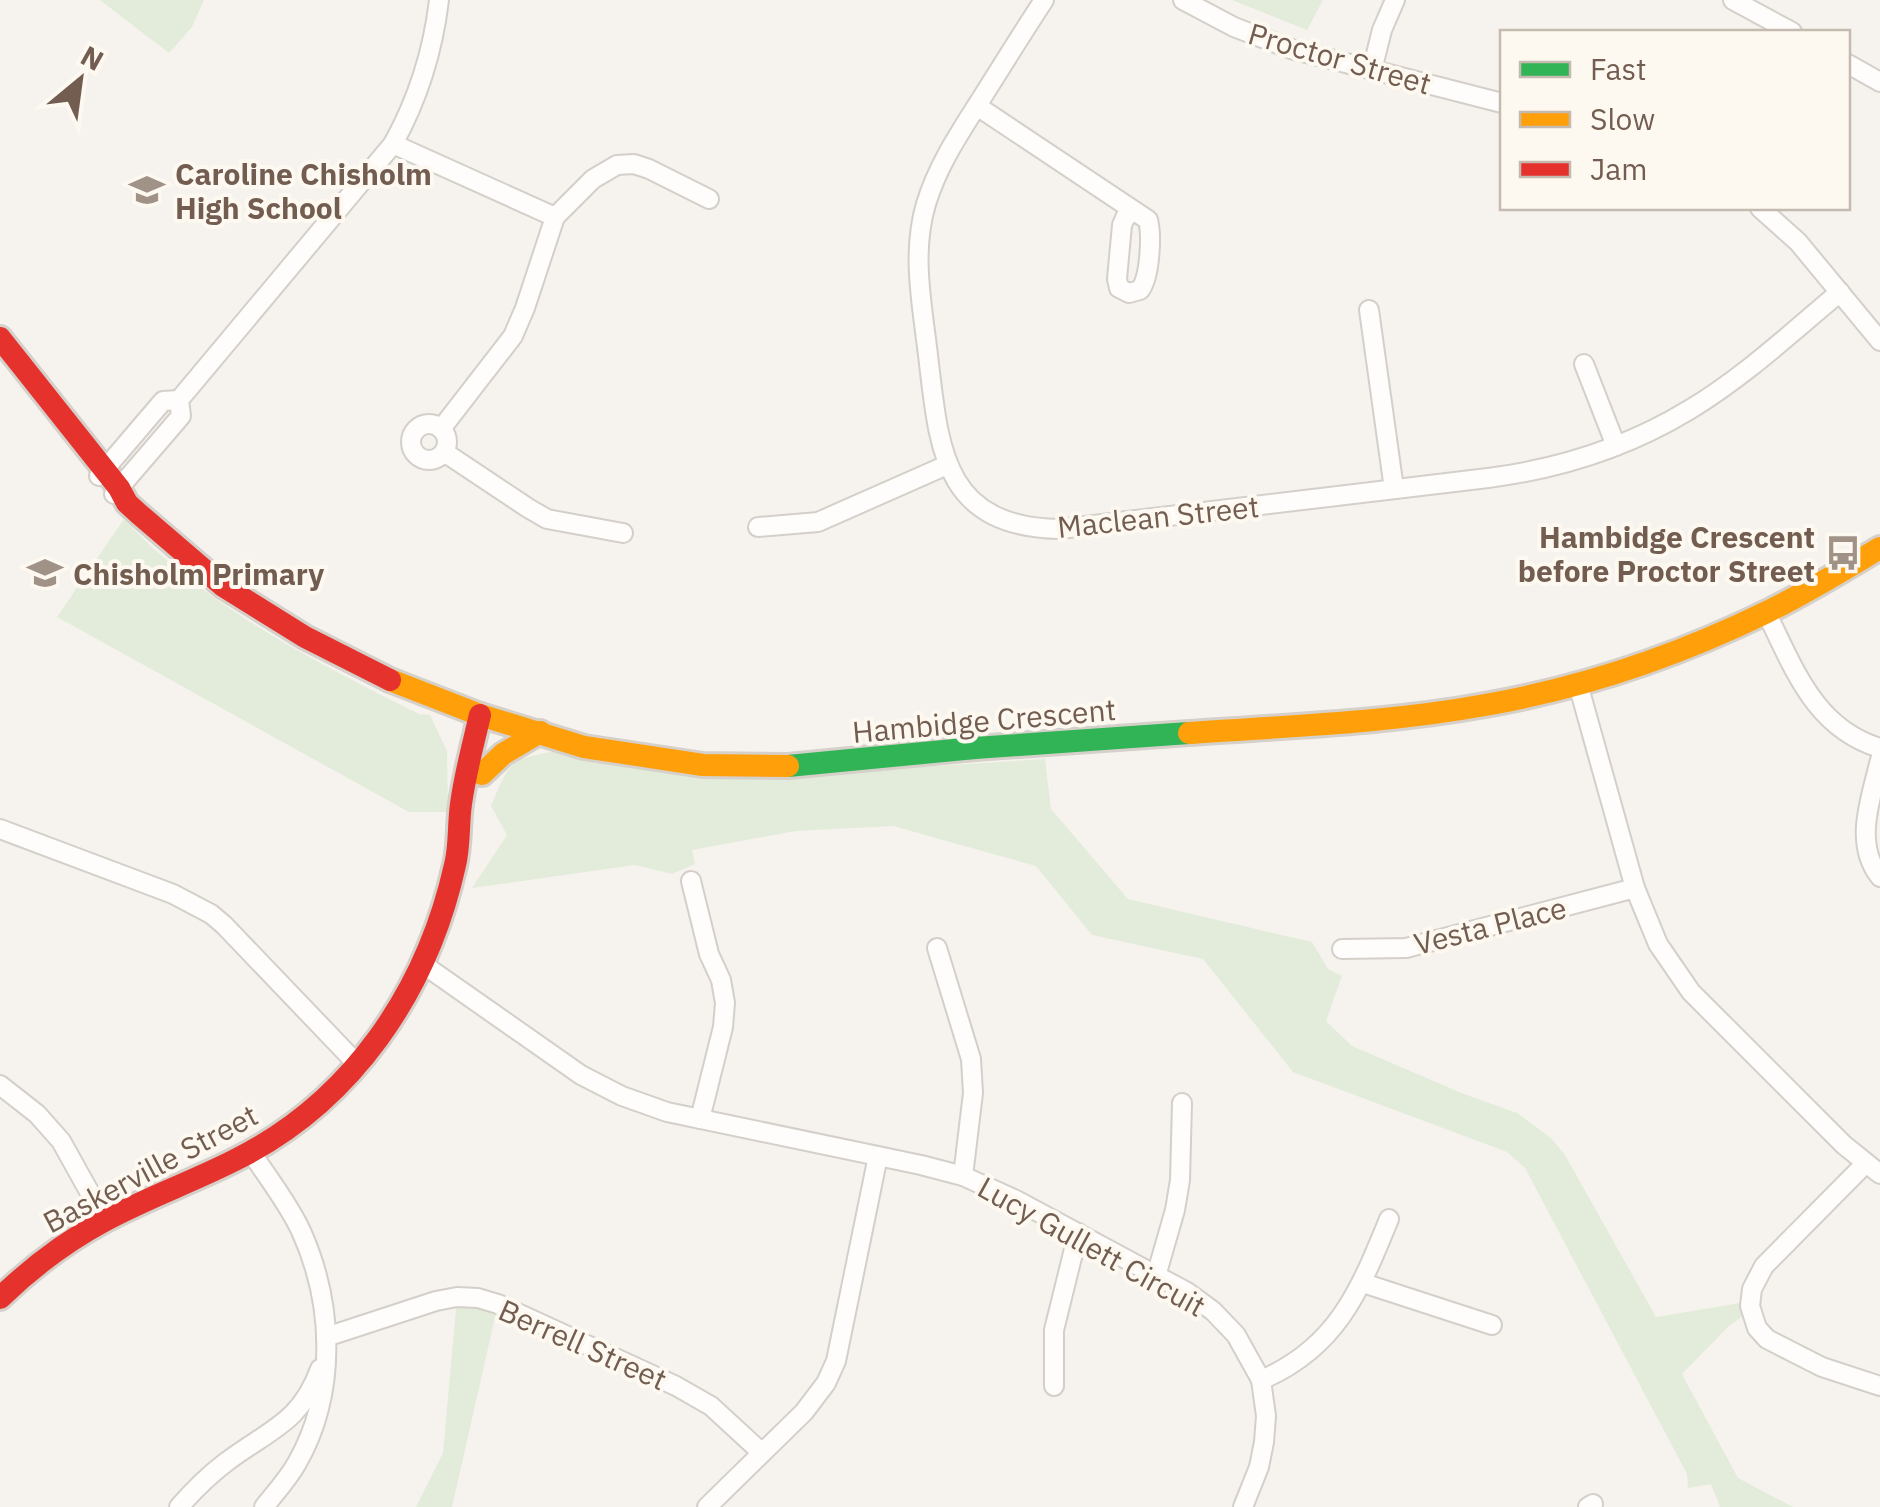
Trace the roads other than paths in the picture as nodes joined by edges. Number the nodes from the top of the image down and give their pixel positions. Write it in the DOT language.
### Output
graph roads {
  1 [pos="439,0"];
  2 [pos="1044,0"];
  3 [pos="1183,0"];
  4 [pos="1395,0"];
  5 [pos="1733,0"];
  6 [pos="1788,30"];
  7 [pos="1850,65"];
  8 [pos="1372,70"];
  9 [pos="1880,82"];
  10 [pos="1500,102"];
  11 [pos="977,106"];
  12 [pos="393,144"];
  13 [pos="709,199"];
  14 [pos="1762,210"];
  15 [pos="1134,212"];
  16 [pos="555,217"];
  17 [pos="1840,292"];
  18 [pos="1369,310"];
  19 [pos="0,338"];
  20 [pos="1880,341"];
  21 [pos="0,361"];
  22 [pos="1584,364"];
  23 [pos="441,429"];
  24 [pos="1616,446"];
  25 [pos="444,452"];
  26 [pos="947,466"];
  27 [pos="112,487"];
  28 [pos="1394,489"];
  29 [pos="758,527"];
  30 [pos="623,533"];
  31 [pos="1880,548"];
  32 [pos="1766,612"];
  33 [pos="1578,684"];
  34 [pos="434,699"];
  35 [pos="488,718"];
  36 [pos="540,732"];
  37 [pos="1880,748"];
  38 [pos="1880,760"];
  39 [pos="475,773"];
  40 [pos="0,829"];
  41 [pos="1880,877"];
  42 [pos="691,882"];
  43 [pos="1636,888"];
  44 [pos="937,948"];
  45 [pos="1342,949"];
  46 [pos="424,965"];
  47 [pos="359,1066"];
  48 [pos="0,1085"];
  49 [pos="1182,1102"];
  50 [pos="700,1120"];
  51 [pos="252,1152"];
  52 [pos="878,1156"];
  53 [pos="1873,1168"];
  54 [pos="964,1176"];
  55 [pos="105,1220"];
  56 [pos="1388,1220"];
  57 [pos="1078,1233"];
  58 [pos="1156,1276"];
  59 [pos="1362,1283"];
  60 [pos="0,1298"];
  61 [pos="1492,1325"];
  62 [pos="326,1343"];
  63 [pos="1260,1380"];
  64 [pos="1054,1386"];
  65 [pos="1880,1386"];
  66 [pos="762,1453"];
  67 [pos="179,1507"];
  68 [pos="264,1507"];
  69 [pos="708,1507"];
  70 [pos="1243,1507"];
  1 -- 12 [label="street"];
  2 -- 11 [label="street, Maclean Street"];
  3 -- 8 [label="street, Proctor Street"];
  4 -- 8 [label="street"];
  5 -- 6 [label="street"];
  7 -- 9 [label="street"];
  8 -- 10 [label="street, Proctor Street"];
  11 -- 15 [label="street"];
  11 -- 26 [label="street, Maclean Street"];
  12 -- 16 [label="street"];
  12 -- 27 [label="street"];
  13 -- 16 [label="street"];
  14 -- 17 [label="street"];
  16 -- 23 [label="street"];
  17 -- 20 [label="street"];
  17 -- 24 [label="street, Maclean Street"];
  18 -- 28 [label="street"];
  19 -- 27 [label="street, Hambidge Crescent"];
  21 -- 27 [label="street, Hambidge Crescent"];
  22 -- 24 [label="street"];
  23 -- 25 [label="street"];
  23 -- 25 [label="street"];
  24 -- 28 [label="street, Maclean Street"];
  25 -- 30 [label="street"];
  26 -- 28 [label="street, Maclean Street"];
  26 -- 29 [label="street"];
  27 -- 34 [label="street, Hambidge Crescent"];
  31 -- 32 [label="street, Hambidge Crescent"];
  32 -- 33 [label="street, Hambidge Crescent"];
  32 -- 37 [label="street"];
  33 -- 36 [label="street, Hambidge Crescent"];
  33 -- 43 [label="street"];
  34 -- 35 [label="street, Hambidge Crescent"];
  34 -- 39 [label="street"];
  35 -- 36 [label="street, Hambidge Crescent"];
  35 -- 39 [label="street, Baskerville Street"];
  36 -- 39 [label="street"];
  38 -- 41 [label="street"];
  39 -- 46 [label="street, Baskerville Street"];
  40 -- 47 [label="street"];
  42 -- 50 [label="street"];
  43 -- 45 [label="street, Vesta Place"];
  43 -- 53 [label="street"];
  44 -- 54 [label="street"];
  46 -- 47 [label="street, Baskerville Street"];
  46 -- 50 [label="street, Lucy Gullett Circuit"];
  47 -- 51 [label="street, Baskerville Street"];
  48 -- 55 [label="street"];
  49 -- 58 [label="street"];
  50 -- 52 [label="street, Lucy Gullett Circuit"];
  51 -- 55 [label="street, Baskerville Street"];
  51 -- 62 [label="street"];
  52 -- 54 [label="street, Lucy Gullett Circuit"];
  52 -- 66 [label="street"];
  53 -- 65 [label="street"];
  54 -- 57 [label="street, Lucy Gullett Circuit"];
  55 -- 60 [label="street, Baskerville Street"];
  56 -- 59 [label="street"];
  57 -- 58 [label="street, Lucy Gullett Circuit"];
  57 -- 64 [label="street"];
  58 -- 63 [label="street, Lucy Gullett Circuit"];
  59 -- 61 [label="street"];
  59 -- 63 [label="street"];
  62 -- 66 [label="street, Berrell Street"];
  62 -- 67 [label="street"];
  62 -- 68 [label="street"];
  63 -- 70 [label="street, Lucy Gullett Circuit"];
  66 -- 69 [label="street"];
}
